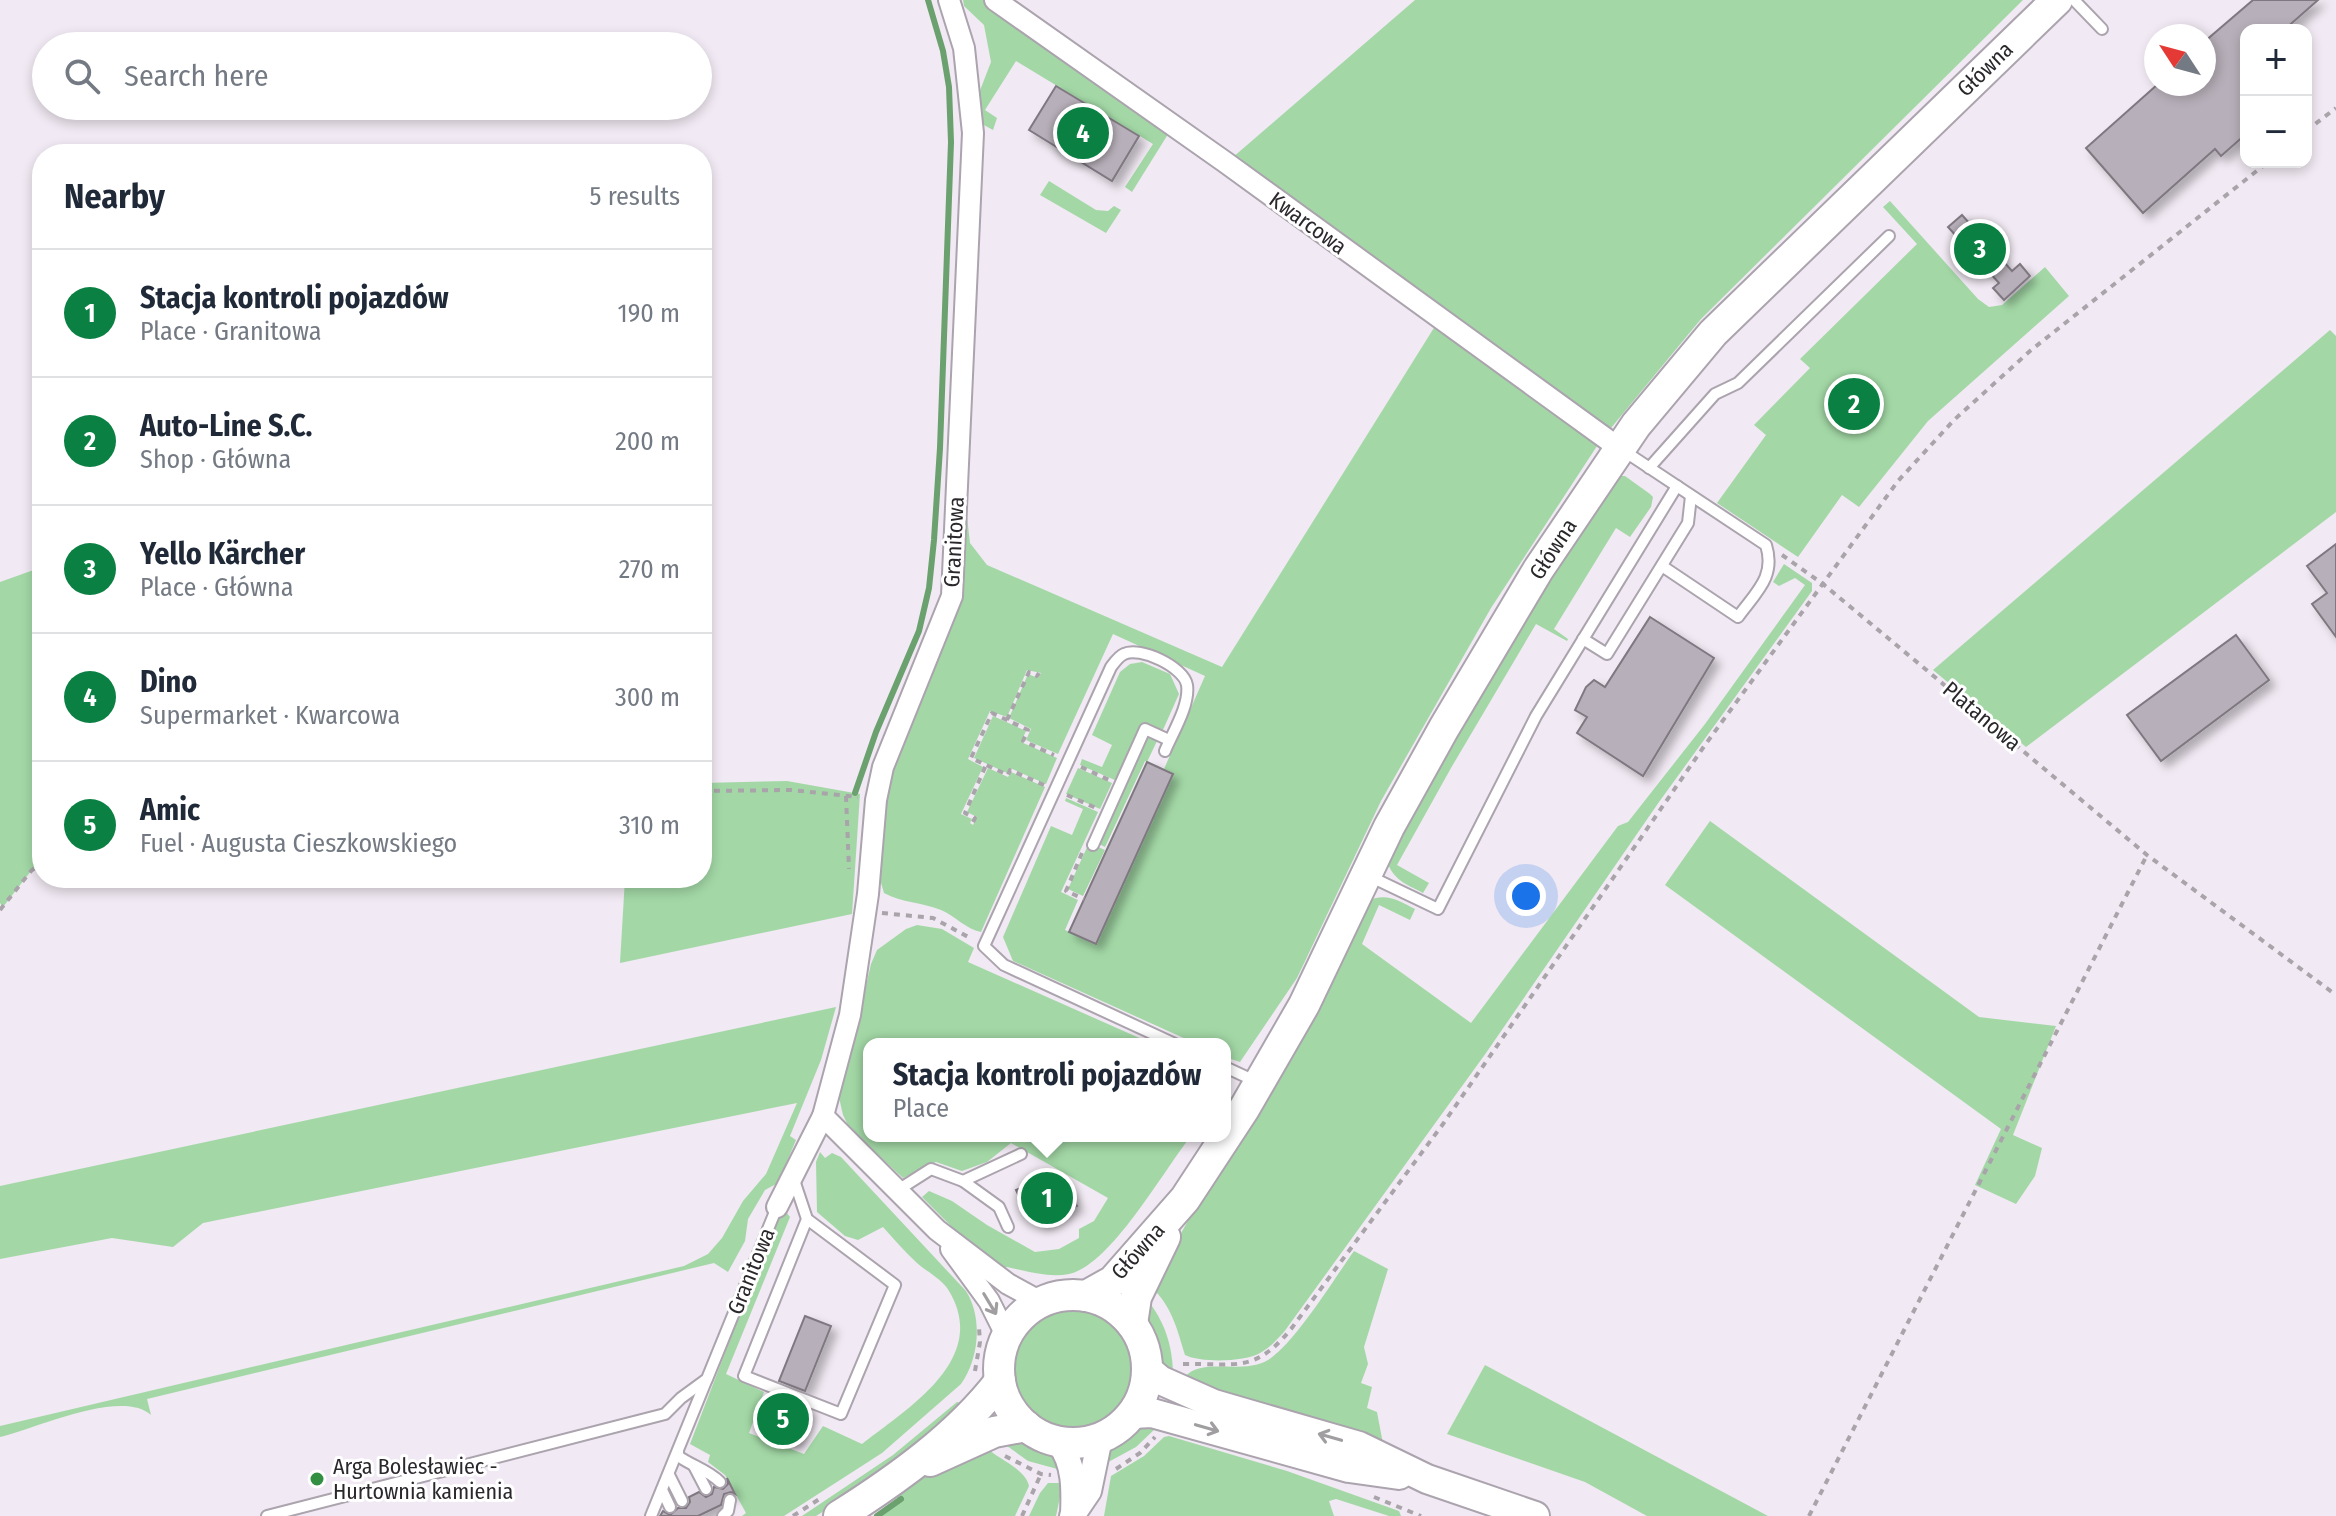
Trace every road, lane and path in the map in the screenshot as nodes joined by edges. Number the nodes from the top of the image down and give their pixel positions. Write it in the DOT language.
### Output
graph roads {
  1 [pos="949,0"];
  2 [pos="995,0"];
  3 [pos="2057,0"];
  4 [pos="2074,0"];
  5 [pos="2102,29"];
  6 [pos="2336,108"];
  7 [pos="2312,126"];
  8 [pos="2260,168"];
  9 [pos="1889,236"];
  10 [pos="1619,448"];
  11 [pos="1649,468"];
  12 [pos="1677,486"];
  13 [pos="1691,496"];
  14 [pos="1766,545"];
  15 [pos="1662,566"];
  16 [pos="1823,584"];
  17 [pos="1583,639"];
  18 [pos="1039,673"];
  19 [pos="1007,720"];
  20 [pos="986,765"];
  21 [pos="712,791"];
  22 [pos="846,796"];
  23 [pos="862,806"];
  24 [pos="973,822"];
  25 [pos="1093,845"];
  26 [pos="2147,855"];
  27 [pos="32,870"];
  28 [pos="1365,874"];
  29 [pos="866,904"];
  30 [pos="0,910"];
  31 [pos="984,946"];
  32 [pos="2336,995"];
  33 [pos="1162,1038"];
  34 [pos="1231,1070"];
  35 [pos="1260,1084"];
  36 [pos="823,1116"];
  37 [pos="1231,1128"];
  38 [pos="1222,1142"];
  39 [pos="1021,1154"];
  40 [pos="792,1175"];
  41 [pos="963,1181"];
  42 [pos="898,1190"];
  43 [pos="1185,1199"];
  44 [pos="777,1207"];
  45 [pos="807,1219"];
  46 [pos="1008,1227"];
  47 [pos="937,1230"];
  48 [pos="1086,1296"];
  49 [pos="1041,1302"];
  50 [pos="979,1320"];
  51 [pos="1132,1324"];
  52 [pos="1006,1335"];
  53 [pos="1181,1364"];
  54 [pos="1147,1369"];
  55 [pos="707,1379"];
  56 [pos="967,1381"];
  57 [pos="1000,1381"];
  58 [pos="1132,1414"];
  59 [pos="1026,1426"];
  60 [pos="1162,1430"];
  61 [pos="1100,1438"];
  62 [pos="1058,1442"];
  63 [pos="997,1450"];
  64 [pos="678,1451"];
  65 [pos="694,1465"];
  66 [pos="1118,1467"];
  67 [pos="909,1469"];
  68 [pos="669,1475"];
  69 [pos="1427,1479"];
  70 [pos="720,1482"];
  71 [pos="706,1489"];
  72 [pos="662,1490"];
  73 [pos="730,1500"];
  74 [pos="682,1501"];
  75 [pos="670,1507"];
  76 [pos="720,1513"];
  77 [pos="267,1516"];
  78 [pos="651,1516"];
  79 [pos="839,1516"];
  80 [pos="1022,1516"];
  81 [pos="1072,1516"];
  82 [pos="1535,1516"];
  83 [pos="1809,1516"];
  1 -- 29 [label="street, Granitowa"];
  2 -- 10 [label="street, Kwarcowa"];
  3 -- 10 [label="main road, Główna"];
  4 -- 5 [label="lane"];
  6 -- 7 [label="path"];
  8 -- 16 [label="path"];
  9 -- 11 [label="lane"];
  10 -- 11 [label="lane"];
  10 -- 28 [label="main road, Główna"];
  11 -- 12 [label="lane"];
  12 -- 13 [label="lane"];
  12 -- 17 [label="lane"];
  13 -- 14 [label="lane"];
  13 -- 15 [label="lane"];
  14 -- 15 [label="lane"];
  14 -- 16 [label="path, Platanowa"];
  15 -- 17 [label="lane"];
  16 -- 26 [label="path, Platanowa"];
  16 -- 53 [label="path"];
  17 -- 28 [label="lane"];
  18 -- 19 [label="path"];
  20 -- 24 [label="path"];
  21 -- 22 [label="path"];
  22 -- 23 [label="path"];
  22 -- 29 [label="path"];
  25 -- 31 [label="lane"];
  26 -- 32 [label="path, Platanowa"];
  26 -- 83 [label="path"];
  27 -- 30 [label="path"];
  28 -- 35 [label="main road, Główna"];
  29 -- 31 [label="path"];
  29 -- 36 [label="street, Granitowa"];
  31 -- 33 [label="lane"];
  34 -- 35 [label="lane"];
  35 -- 37 [label="main road, Główna"];
  36 -- 40 [label="street, Granitowa"];
  36 -- 42 [label="street"];
  38 -- 43 [label="main road, Główna"];
  39 -- 41 [label="lane"];
  40 -- 44 [label="street, Granitowa"];
  40 -- 45 [label="lane"];
  41 -- 42 [label="lane"];
  41 -- 46 [label="lane"];
  42 -- 47 [label="street"];
  43 -- 48 [label="main road, Główna"];
  43 -- 51 [label="main road, Główna"];
  44 -- 55 [label="lane, Granitowa"];
  45 -- 45 [label="lane"];
  47 -- 49 [label="street"];
  47 -- 52 [label="street, one-way"];
  48 -- 49 [label="main road"];
  48 -- 51 [label="main road"];
  49 -- 52 [label="main road"];
  50 -- 56 [label="path"];
  51 -- 54 [label="main road"];
  52 -- 57 [label="main road"];
  54 -- 58 [label="main road"];
  69 -- 54 [label="main road, one-way"];
  55 -- 64 [label="lane"];
  55 -- 77 [label="lane, Granitowa"];
  57 -- 59 [label="main road"];
  57 -- 67 [label="main road"];
  58 -- 61 [label="main road"];
  58 -- 69 [label="main road, one-way"];
  59 -- 62 [label="main road"];
  59 -- 67 [label="main road"];
  60 -- 66 [label="path"];
  61 -- 62 [label="main road"];
  61 -- 81 [label="street"];
  62 -- 81 [label="street"];
  63 -- 80 [label="path"];
  64 -- 65 [label="lane"];
  64 -- 68 [label="lane"];
  65 -- 70 [label="lane"];
  65 -- 71 [label="lane"];
  67 -- 79 [label="main road"];
  68 -- 72 [label="lane"];
  68 -- 74 [label="lane"];
  69 -- 82 [label="main road"];
  72 -- 75 [label="lane"];
  72 -- 78 [label="lane"];
  73 -- 76 [label="lane"];
}
